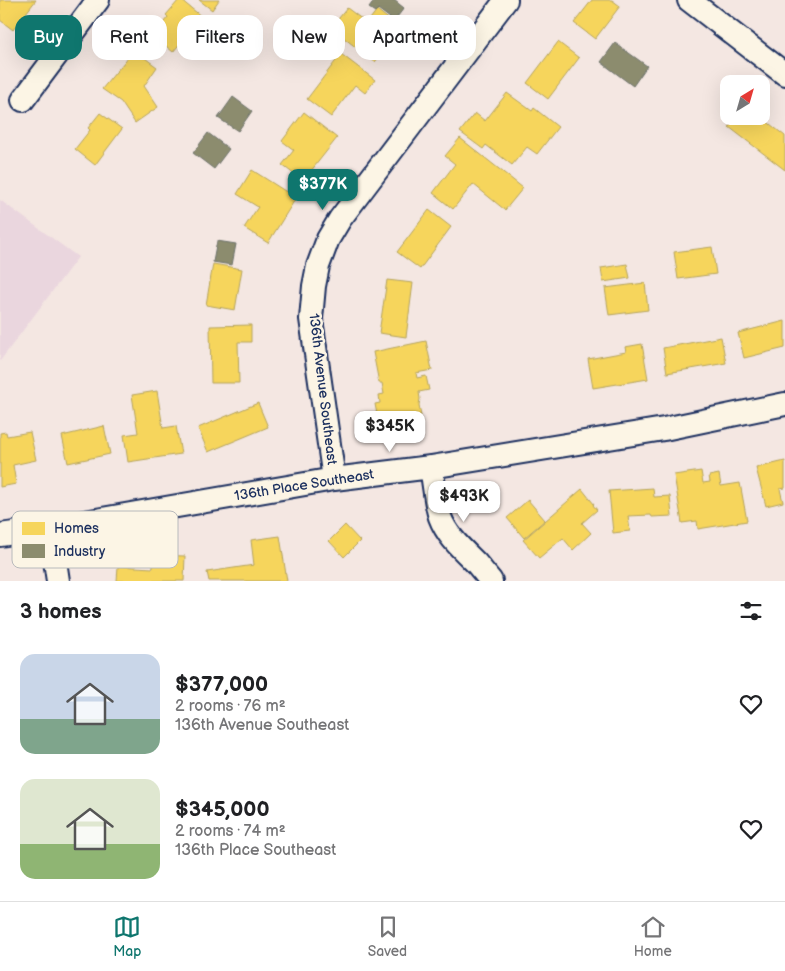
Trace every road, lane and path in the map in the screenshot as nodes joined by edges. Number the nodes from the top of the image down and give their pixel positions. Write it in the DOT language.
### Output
graph roads {
  1 [pos="98,0"];
  2 [pos="506,0"];
  3 [pos="689,0"];
  4 [pos="785,74"];
  5 [pos="23,100"];
  6 [pos="785,404"];
  7 [pos="431,467"];
  8 [pos="334,479"];
  9 [pos="149,511"];
  10 [pos="56,568"];
  11 [pos="58,581"];
  12 [pos="491,581"];
  1 -- 5 [label="street"];
  2 -- 8 [label="street, 136th Avenue Southeast"];
  3 -- 4 [label="street"];
  6 -- 7 [label="street, 136th Place Southeast"];
  7 -- 8 [label="street, 136th Place Southeast"];
  7 -- 12 [label="street"];
  8 -- 9 [label="street, 136th Place Southeast"];
  10 -- 11 [label="street"];
}
